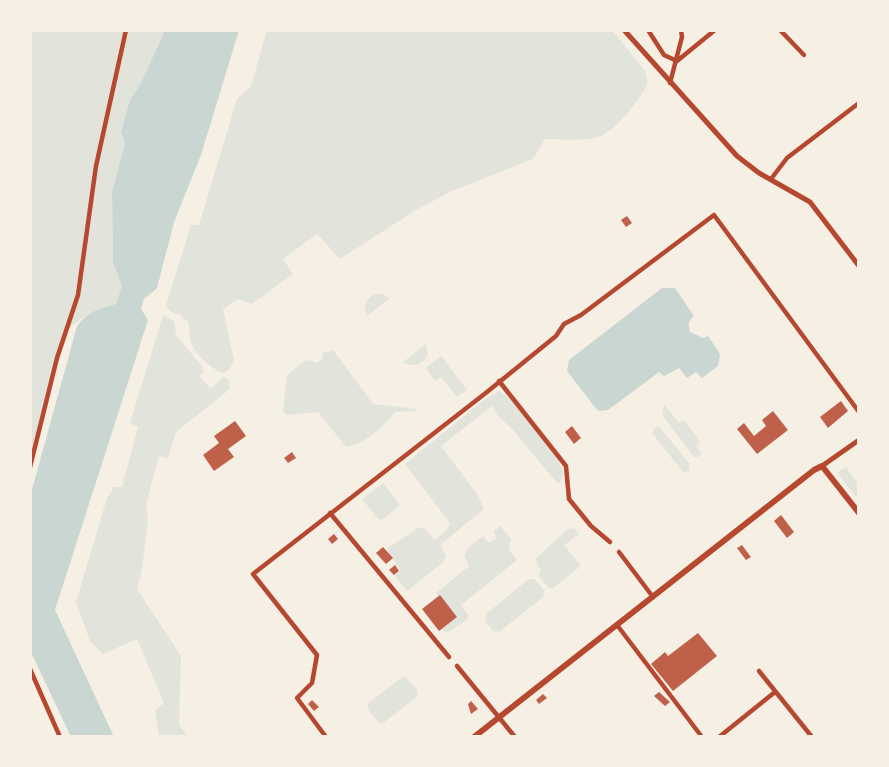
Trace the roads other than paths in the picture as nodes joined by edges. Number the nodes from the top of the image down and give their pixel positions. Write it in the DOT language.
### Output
graph roads {
  1 [pos="125,30"];
  2 [pos="624,30"];
  3 [pos="648,30"];
  4 [pos="681,30"];
  5 [pos="715,30"];
  6 [pos="780,30"];
  7 [pos="804,55"];
  8 [pos="677,61"];
  9 [pos="670,83"];
  10 [pos="858,107"];
  11 [pos="771,179"];
  12 [pos="859,266"];
  13 [pos="499,381"];
  14 [pos="859,412"];
  15 [pos="859,440"];
  16 [pos="822,466"];
  17 [pos="30,467"];
  18 [pos="330,513"];
  19 [pos="859,513"];
  20 [pos="610,542"];
  21 [pos="619,552"];
  22 [pos="653,597"];
  23 [pos="617,625"];
  24 [pos="449,657"];
  25 [pos="457,666"];
  26 [pos="30,669"];
  27 [pos="758,671"];
  28 [pos="775,692"];
  29 [pos="499,718"];
  30 [pos="60,737"];
  31 [pos="326,737"];
  32 [pos="474,737"];
  33 [pos="515,737"];
  34 [pos="702,737"];
  35 [pos="719,737"];
  36 [pos="812,737"];
  1 -- 17 [label="street"];
  2 -- 9 [label="street"];
  3 -- 8 [label="street"];
  4 -- 8 [label="street"];
  5 -- 8 [label="street"];
  6 -- 7 [label="street"];
  8 -- 9 [label="street"];
  9 -- 11 [label="street"];
  10 -- 11 [label="street"];
  11 -- 12 [label="street"];
  13 -- 14 [label="street"];
  13 -- 18 [label="street"];
  13 -- 20 [label="street"];
  15 -- 16 [label="street"];
  16 -- 19 [label="main road"];
  16 -- 22 [label="main road"];
  18 -- 24 [label="street"];
  18 -- 31 [label="street"];
  21 -- 22 [label="street"];
  22 -- 23 [label="main road"];
  23 -- 29 [label="main road"];
  23 -- 34 [label="street"];
  25 -- 29 [label="street"];
  26 -- 30 [label="street"];
  27 -- 28 [label="street"];
  28 -- 35 [label="street"];
  28 -- 36 [label="street"];
  29 -- 32 [label="main road"];
  29 -- 33 [label="street"];
}
